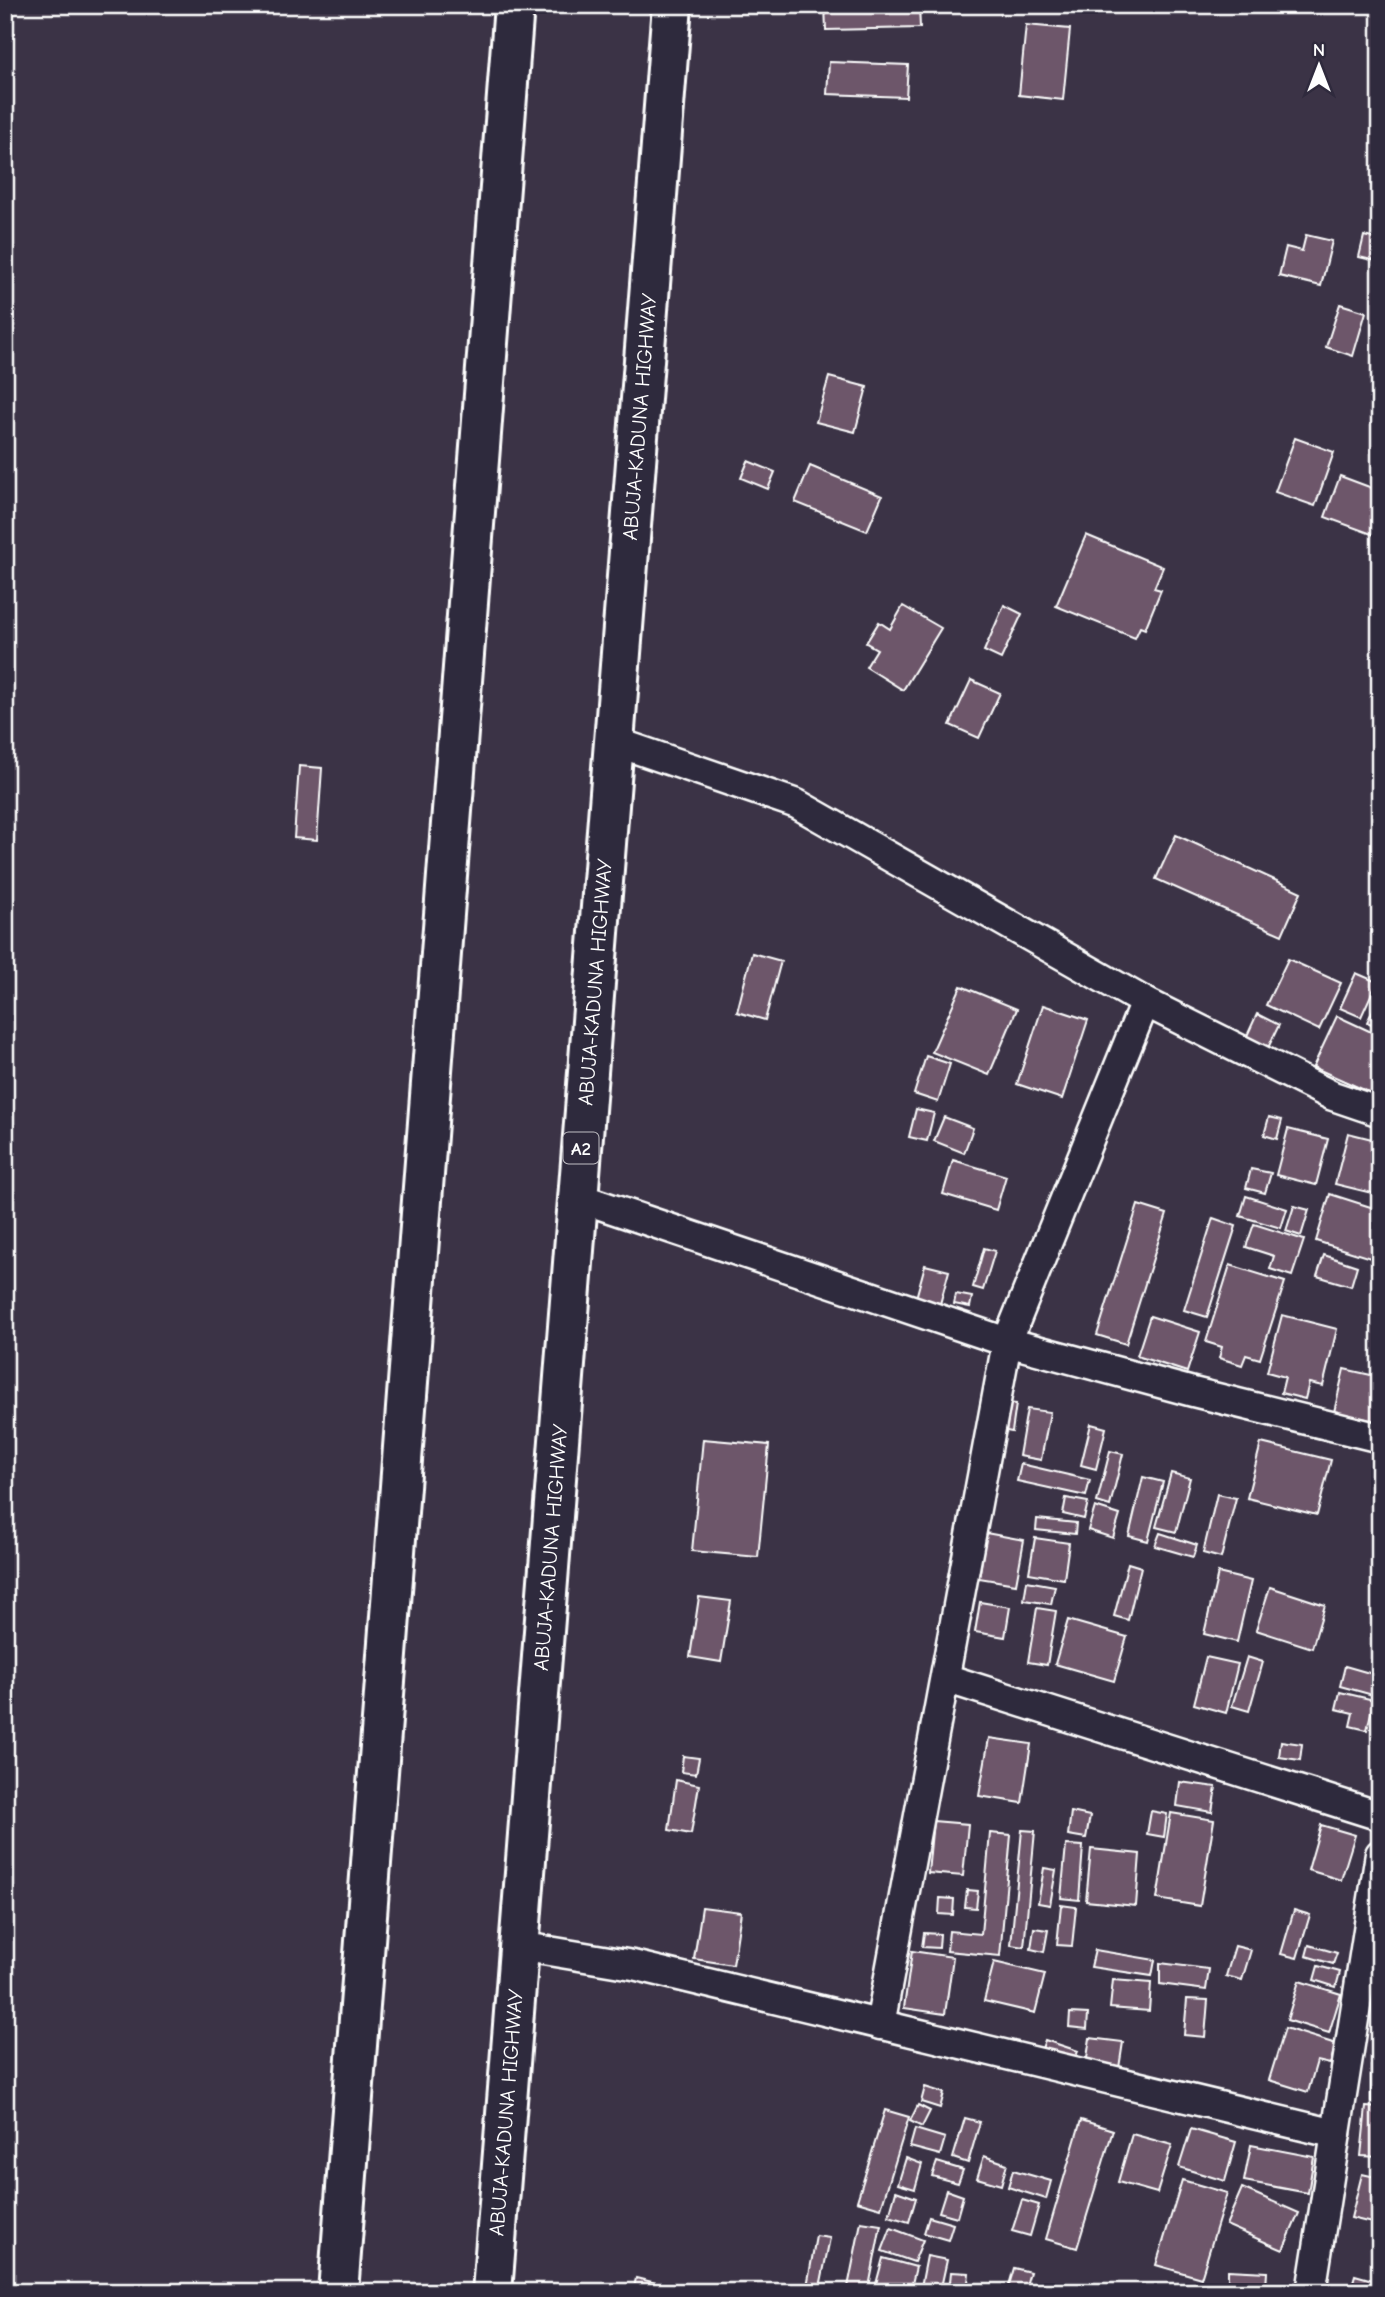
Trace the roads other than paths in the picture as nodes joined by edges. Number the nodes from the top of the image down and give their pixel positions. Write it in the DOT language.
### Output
graph roads {
  1 [pos="514,5"];
  2 [pos="672,5"];
  3 [pos="613,741"];
  4 [pos="1145,1002"];
  5 [pos="1380,1112"];
  6 [pos="577,1196"];
  7 [pos="1007,1342"];
  8 [pos="1380,1437"];
  9 [pos="944,1678"];
  10 [pos="1380,1816"];
  11 [pos="1380,1854"];
  12 [pos="519,1946"];
  13 [pos="880,2025"];
  14 [pos="1336,2134"];
  15 [pos="338,2292"];
  16 [pos="492,2292"];
  17 [pos="1311,2292"];
  1 -- 15 [label="highway"];
  2 -- 3 [label="highway, ABUJA-KADUNA HIGHWAY / A2"];
  3 -- 4 [label="street"];
  3 -- 6 [label="highway, ABUJA-KADUNA HIGHWAY / A2"];
  4 -- 5 [label="street"];
  4 -- 7 [label="street"];
  6 -- 7 [label="street"];
  6 -- 12 [label="highway, ABUJA-KADUNA HIGHWAY / A2"];
  7 -- 8 [label="street"];
  7 -- 9 [label="street"];
  9 -- 10 [label="street"];
  9 -- 13 [label="street"];
  11 -- 14 [label="street"];
  12 -- 13 [label="street"];
  12 -- 16 [label="highway, ABUJA-KADUNA HIGHWAY / A2"];
  13 -- 14 [label="street"];
  14 -- 17 [label="street"];
}
